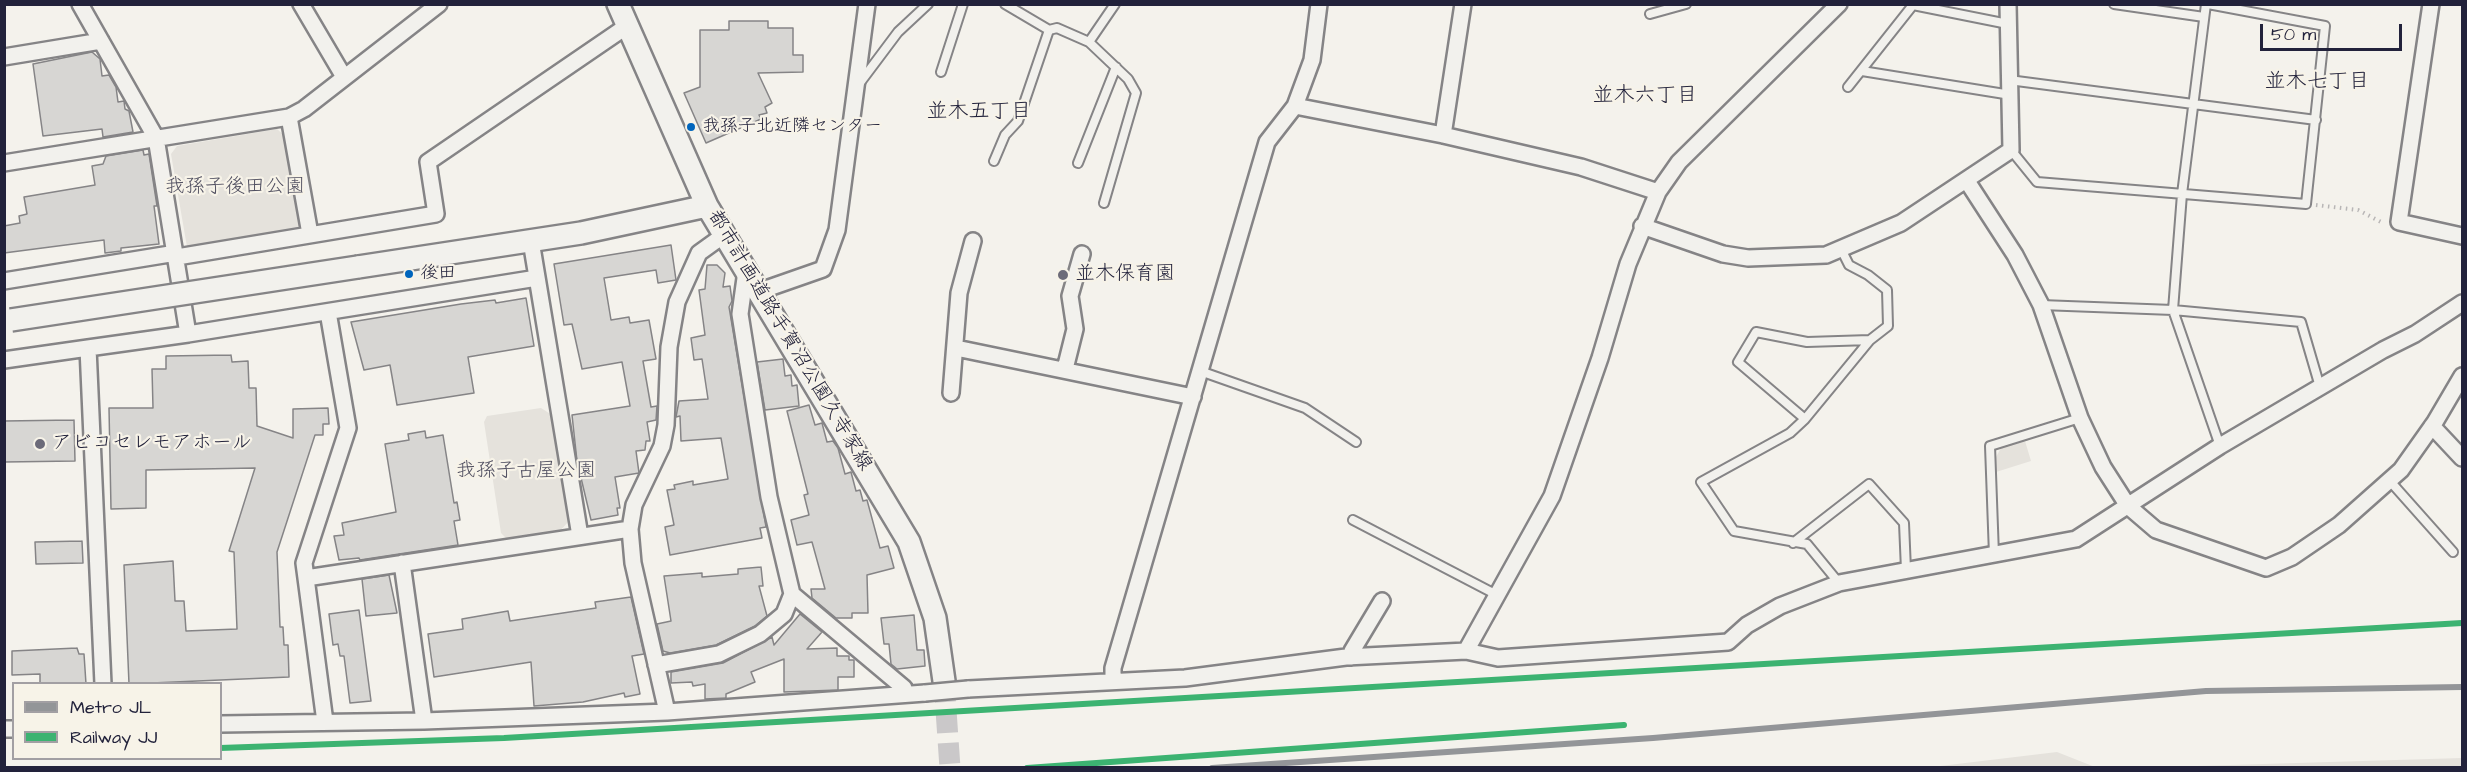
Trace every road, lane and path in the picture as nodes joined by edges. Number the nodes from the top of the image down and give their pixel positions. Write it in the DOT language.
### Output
graph roads {
  1 [pos="80,4"];
  2 [pos="301,4"];
  3 [pos="439,4"];
  4 [pos="618,4"];
  5 [pos="867,4"];
  6 [pos="927,4"];
  7 [pos="963,4"];
  8 [pos="1005,4"];
  9 [pos="1115,4"];
  10 [pos="1320,4"];
  11 [pos="1463,4"];
  12 [pos="1686,4"];
  13 [pos="1839,4"];
  14 [pos="2008,4"];
  15 [pos="2114,4"];
  16 [pos="2207,4"];
  17 [pos="2431,4"];
  18 [pos="1650,14"];
  19 [pos="2204,17"];
  20 [pos="2008,24"];
  21 [pos="627,26"];
  22 [pos="1049,30"];
  23 [pos="101,40"];
  24 [pos="1089,42"];
  25 [pos="4,57"];
  26 [pos="1116,67"];
  27 [pos="1862,71"];
  28 [pos="941,72"];
  29 [pos="344,77"];
  30 [pos="858,85"];
  31 [pos="1848,87"];
  32 [pos="2010,88"];
  33 [pos="2193,104"];
  34 [pos="1295,106"];
  35 [pos="289,117"];
  36 [pos="2316,120"];
  37 [pos="1443,135"];
  38 [pos="156,138"];
  39 [pos="2011,150"];
  40 [pos="994,161"];
  41 [pos="4,163"];
  42 [pos="1078,163"];
  43 [pos="1967,181"];
  44 [pos="1658,192"];
  45 [pos="2182,194"];
  46 [pos="1104,203"];
  47 [pos="2306,204"];
  48 [pos="707,206"];
  49 [pos="2398,222"];
  50 [pos="1642,226"];
  51 [pos="310,234"];
  52 [pos="724,235"];
  53 [pos="2463,236"];
  54 [pos="531,241"];
  55 [pos="973,241"];
  56 [pos="1840,249"];
  57 [pos="1082,254"];
  58 [pos="176,255"];
  59 [pos="746,271"];
  60 [pos="537,278"];
  61 [pos="4,281"];
  62 [pos="760,291"];
  63 [pos="2463,303"];
  64 [pos="2041,305"];
  65 [pos="2174,310"];
  66 [pos="328,312"];
  67 [pos="8,320"];
  68 [pos="188,334"];
  69 [pos="1870,340"];
  70 [pos="88,348"];
  71 [pos="956,348"];
  72 [pos="4,360"];
  73 [pos="1065,369"];
  74 [pos="1200,371"];
  75 [pos="2463,376"];
  76 [pos="2320,387"];
  77 [pos="951,393"];
  78 [pos="1192,397"];
  79 [pos="2080,418"];
  80 [pos="1805,419"];
  81 [pos="2432,426"];
  82 [pos="1356,442"];
  83 [pos="2220,446"];
  84 [pos="2463,458"];
  85 [pos="2389,480"];
  86 [pos="2128,506"];
  87 [pos="1353,520"];
  88 [pos="630,529"];
  89 [pos="580,536"];
  90 [pos="1793,543"];
  91 [pos="2453,552"];
  92 [pos="1994,555"];
  93 [pos="402,563"];
  94 [pos="1906,570"];
  95 [pos="306,578"];
  96 [pos="1839,583"];
  97 [pos="792,594"];
  98 [pos="1497,595"];
  99 [pos="1382,601"];
  100 [pos="1466,651"];
  101 [pos="1353,657"];
  102 [pos="656,665"];
  103 [pos="944,681"];
  104 [pos="1113,681"];
  105 [pos="103,682"];
  106 [pos="905,694"];
  107 [pos="667,712"];
  108 [pos="424,721"];
  109 [pos="325,722"];
  110 [pos="222,724"];
  1 -- 23 [label="street"];
  2 -- 29 [label="street"];
  3 -- 29 [label="street"];
  4 -- 21 [label="street, 都市計画道路手賀沼公園久寺家線"];
  5 -- 30 [label="street"];
  6 -- 30 [label="lane"];
  7 -- 28 [label="lane"];
  8 -- 22 [label="lane"];
  9 -- 24 [label="lane"];
  10 -- 34 [label="street"];
  11 -- 37 [label="street"];
  12 -- 18 [label="lane"];
  13 -- 44 [label="street"];
  14 -- 20 [label="street"];
  15 -- 19 [label="lane"];
  16 -- 19 [label="lane"];
  16 -- 36 [label="lane"];
  17 -- 49 [label="street"];
  19 -- 33 [label="lane"];
  20 -- 27 [label="lane"];
  20 -- 32 [label="street"];
  21 -- 48 [label="street, 都市計画道路手賀沼公園久寺家線"];
  21 -- 51 [label="street"];
  22 -- 24 [label="lane"];
  22 -- 40 [label="lane"];
  23 -- 25 [label="street"];
  23 -- 38 [label="street"];
  24 -- 26 [label="lane"];
  26 -- 42 [label="lane"];
  26 -- 46 [label="lane"];
  27 -- 31 [label="lane"];
  27 -- 32 [label="lane"];
  29 -- 35 [label="street"];
  30 -- 62 [label="street"];
  32 -- 33 [label="lane"];
  32 -- 39 [label="street"];
  33 -- 36 [label="lane"];
  33 -- 45 [label="lane"];
  34 -- 37 [label="street"];
  34 -- 74 [label="street"];
  35 -- 38 [label="street"];
  35 -- 51 [label="street"];
  36 -- 47 [label="lane"];
  37 -- 44 [label="street"];
  38 -- 41 [label="street"];
  38 -- 58 [label="street"];
  39 -- 43 [label="street"];
  39 -- 45 [label="lane"];
  43 -- 56 [label="street"];
  43 -- 64 [label="street"];
  44 -- 50 [label="street"];
  45 -- 47 [label="lane"];
  45 -- 65 [label="lane"];
  47 -- 49 [label="path"];
  48 -- 52 [label="street, 都市計画道路手賀沼公園久寺家線"];
  48 -- 54 [label="street"];
  49 -- 53 [label="street"];
  50 -- 56 [label="street"];
  50 -- 98 [label="street"];
  51 -- 58 [label="street"];
  52 -- 59 [label="street, 都市計画道路手賀沼公園久寺家線"];
  52 -- 88 [label="street"];
  54 -- 60 [label="street"];
  54 -- 67 [label="street, bridge"];
  55 -- 71 [label="street"];
  56 -- 69 [label="lane"];
  57 -- 73 [label="street"];
  58 -- 61 [label="street"];
  58 -- 68 [label="street"];
  59 -- 62 [label="street, 都市計画道路手賀沼公園久寺家線"];
  59 -- 97 [label="street"];
  60 -- 66 [label="street"];
  60 -- 89 [label="street"];
  62 -- 103 [label="street, 都市計画道路手賀沼公園久寺家線"];
  63 -- 76 [label="street"];
  64 -- 65 [label="lane"];
  64 -- 79 [label="street"];
  65 -- 76 [label="lane"];
  65 -- 83 [label="lane"];
  66 -- 68 [label="street"];
  66 -- 95 [label="street"];
  68 -- 70 [label="street"];
  69 -- 80 [label="lane"];
  69 -- 80 [label="lane"];
  70 -- 72 [label="street"];
  70 -- 105 [label="street"];
  71 -- 73 [label="street"];
  71 -- 77 [label="street"];
  73 -- 78 [label="street"];
  74 -- 78 [label="street"];
  74 -- 82 [label="lane"];
  75 -- 81 [label="street"];
  76 -- 83 [label="street"];
  78 -- 104 [label="street"];
  79 -- 86 [label="street"];
  79 -- 92 [label="lane"];
  80 -- 90 [label="lane"];
  81 -- 84 [label="street"];
  81 -- 85 [label="street"];
  83 -- 86 [label="street"];
  85 -- 86 [label="street"];
  85 -- 91 [label="lane"];
  86 -- 92 [label="street"];
  87 -- 98 [label="lane"];
  88 -- 89 [label="street"];
  88 -- 102 [label="street"];
  89 -- 93 [label="street"];
  90 -- 94 [label="lane"];
  90 -- 96 [label="lane"];
  92 -- 94 [label="street"];
  93 -- 95 [label="street"];
  93 -- 108 [label="street"];
  94 -- 96 [label="street"];
  95 -- 109 [label="street"];
  96 -- 100 [label="street"];
  97 -- 102 [label="street"];
  97 -- 106 [label="street"];
  98 -- 100 [label="street"];
  99 -- 101 [label="street"];
  100 -- 101 [label="street"];
  101 -- 104 [label="street"];
  102 -- 107 [label="street"];
  104 -- 106 [label="street, bridge"];
  106 -- 107 [label="street"];
  107 -- 108 [label="street"];
  108 -- 109 [label="street"];
  109 -- 110 [label="street"];
}
